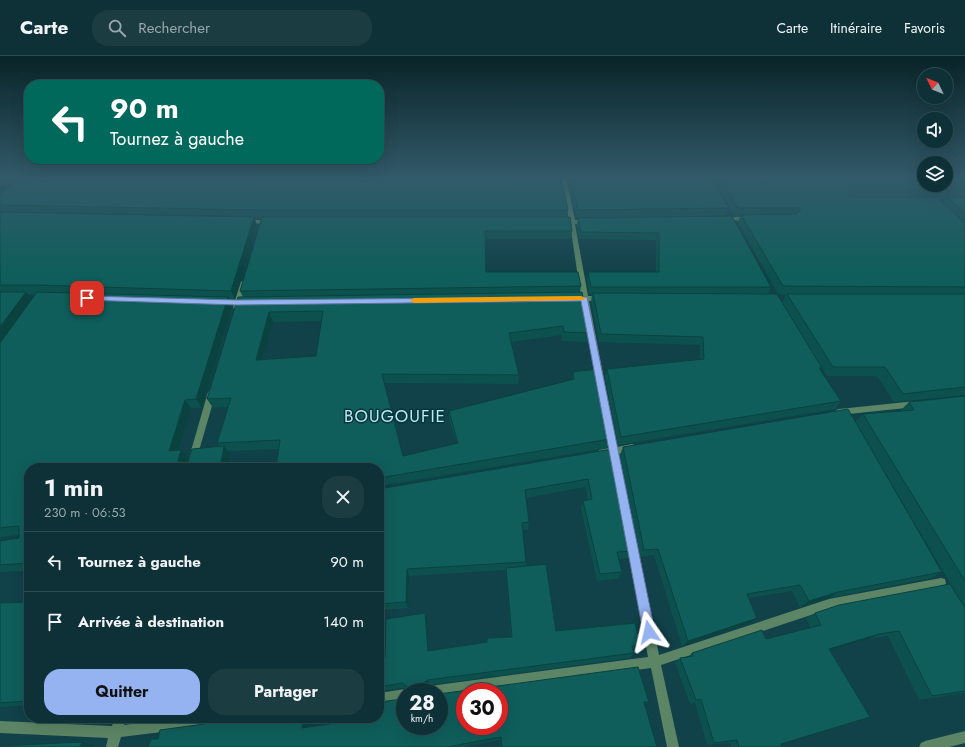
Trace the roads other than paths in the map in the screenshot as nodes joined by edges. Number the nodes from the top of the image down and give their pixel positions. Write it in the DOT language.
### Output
graph roads {
  1 [pos="570,209"];
  2 [pos="716,219"];
  3 [pos="754,219"];
  4 [pos="597,221"];
  5 [pos="238,222"];
  6 [pos="278,222"];
  7 [pos="557,222"];
  8 [pos="573,222"];
  9 [pos="246,273"];
  10 [pos="584,298"];
  11 [pos="608,298"];
  12 [pos="569,299"];
  13 [pos="214,302"];
  14 [pos="237,302"];
  15 [pos="253,302"];
  16 [pos="233,318"];
  17 [pos="214,385"];
  18 [pos="927,403"];
  19 [pos="827,414"];
  20 [pos="644,446"];
  21 [pos="614,451"];
  22 [pos="590,455"];
  23 [pos="191,463"];
  24 [pos="941,583"];
  25 [pos="654,662"];
  26 [pos="448,690"];
  27 [pos="396,696"];
  28 [pos="384,698"];
  29 [pos="119,723"];
  30 [pos="187,723"];
  31 [pos="0,727"];
  32 [pos="116,732"];
  33 [pos="965,737"];
  34 [pos="112,747"];
  35 [pos="673,747"];
  36 [pos="925,747"];
  1 -- 8 [label="street"];
  2 -- 3 [label="street"];
  4 -- 8 [label="street"];
  5 -- 6 [label="street"];
  7 -- 8 [label="street"];
  8 -- 10 [label="street"];
  9 -- 14 [label="street"];
  10 -- 11 [label="street"];
  10 -- 12 [label="street"];
  10 -- 21 [label="street"];
  13 -- 14 [label="street"];
  14 -- 15 [label="street"];
  14 -- 16 [label="street"];
  17 -- 23 [label="street"];
  18 -- 19 [label="street"];
  20 -- 21 [label="street"];
  21 -- 22 [label="street"];
  21 -- 25 [label="street"];
  24 -- 25 [label="street"];
  25 -- 26 [label="street"];
  25 -- 35 [label="street"];
  27 -- 28 [label="street"];
  29 -- 32 [label="street"];
  30 -- 32 [label="street"];
  31 -- 32 [label="street"];
  32 -- 34 [label="street"];
  33 -- 36 [label="street"];
}
